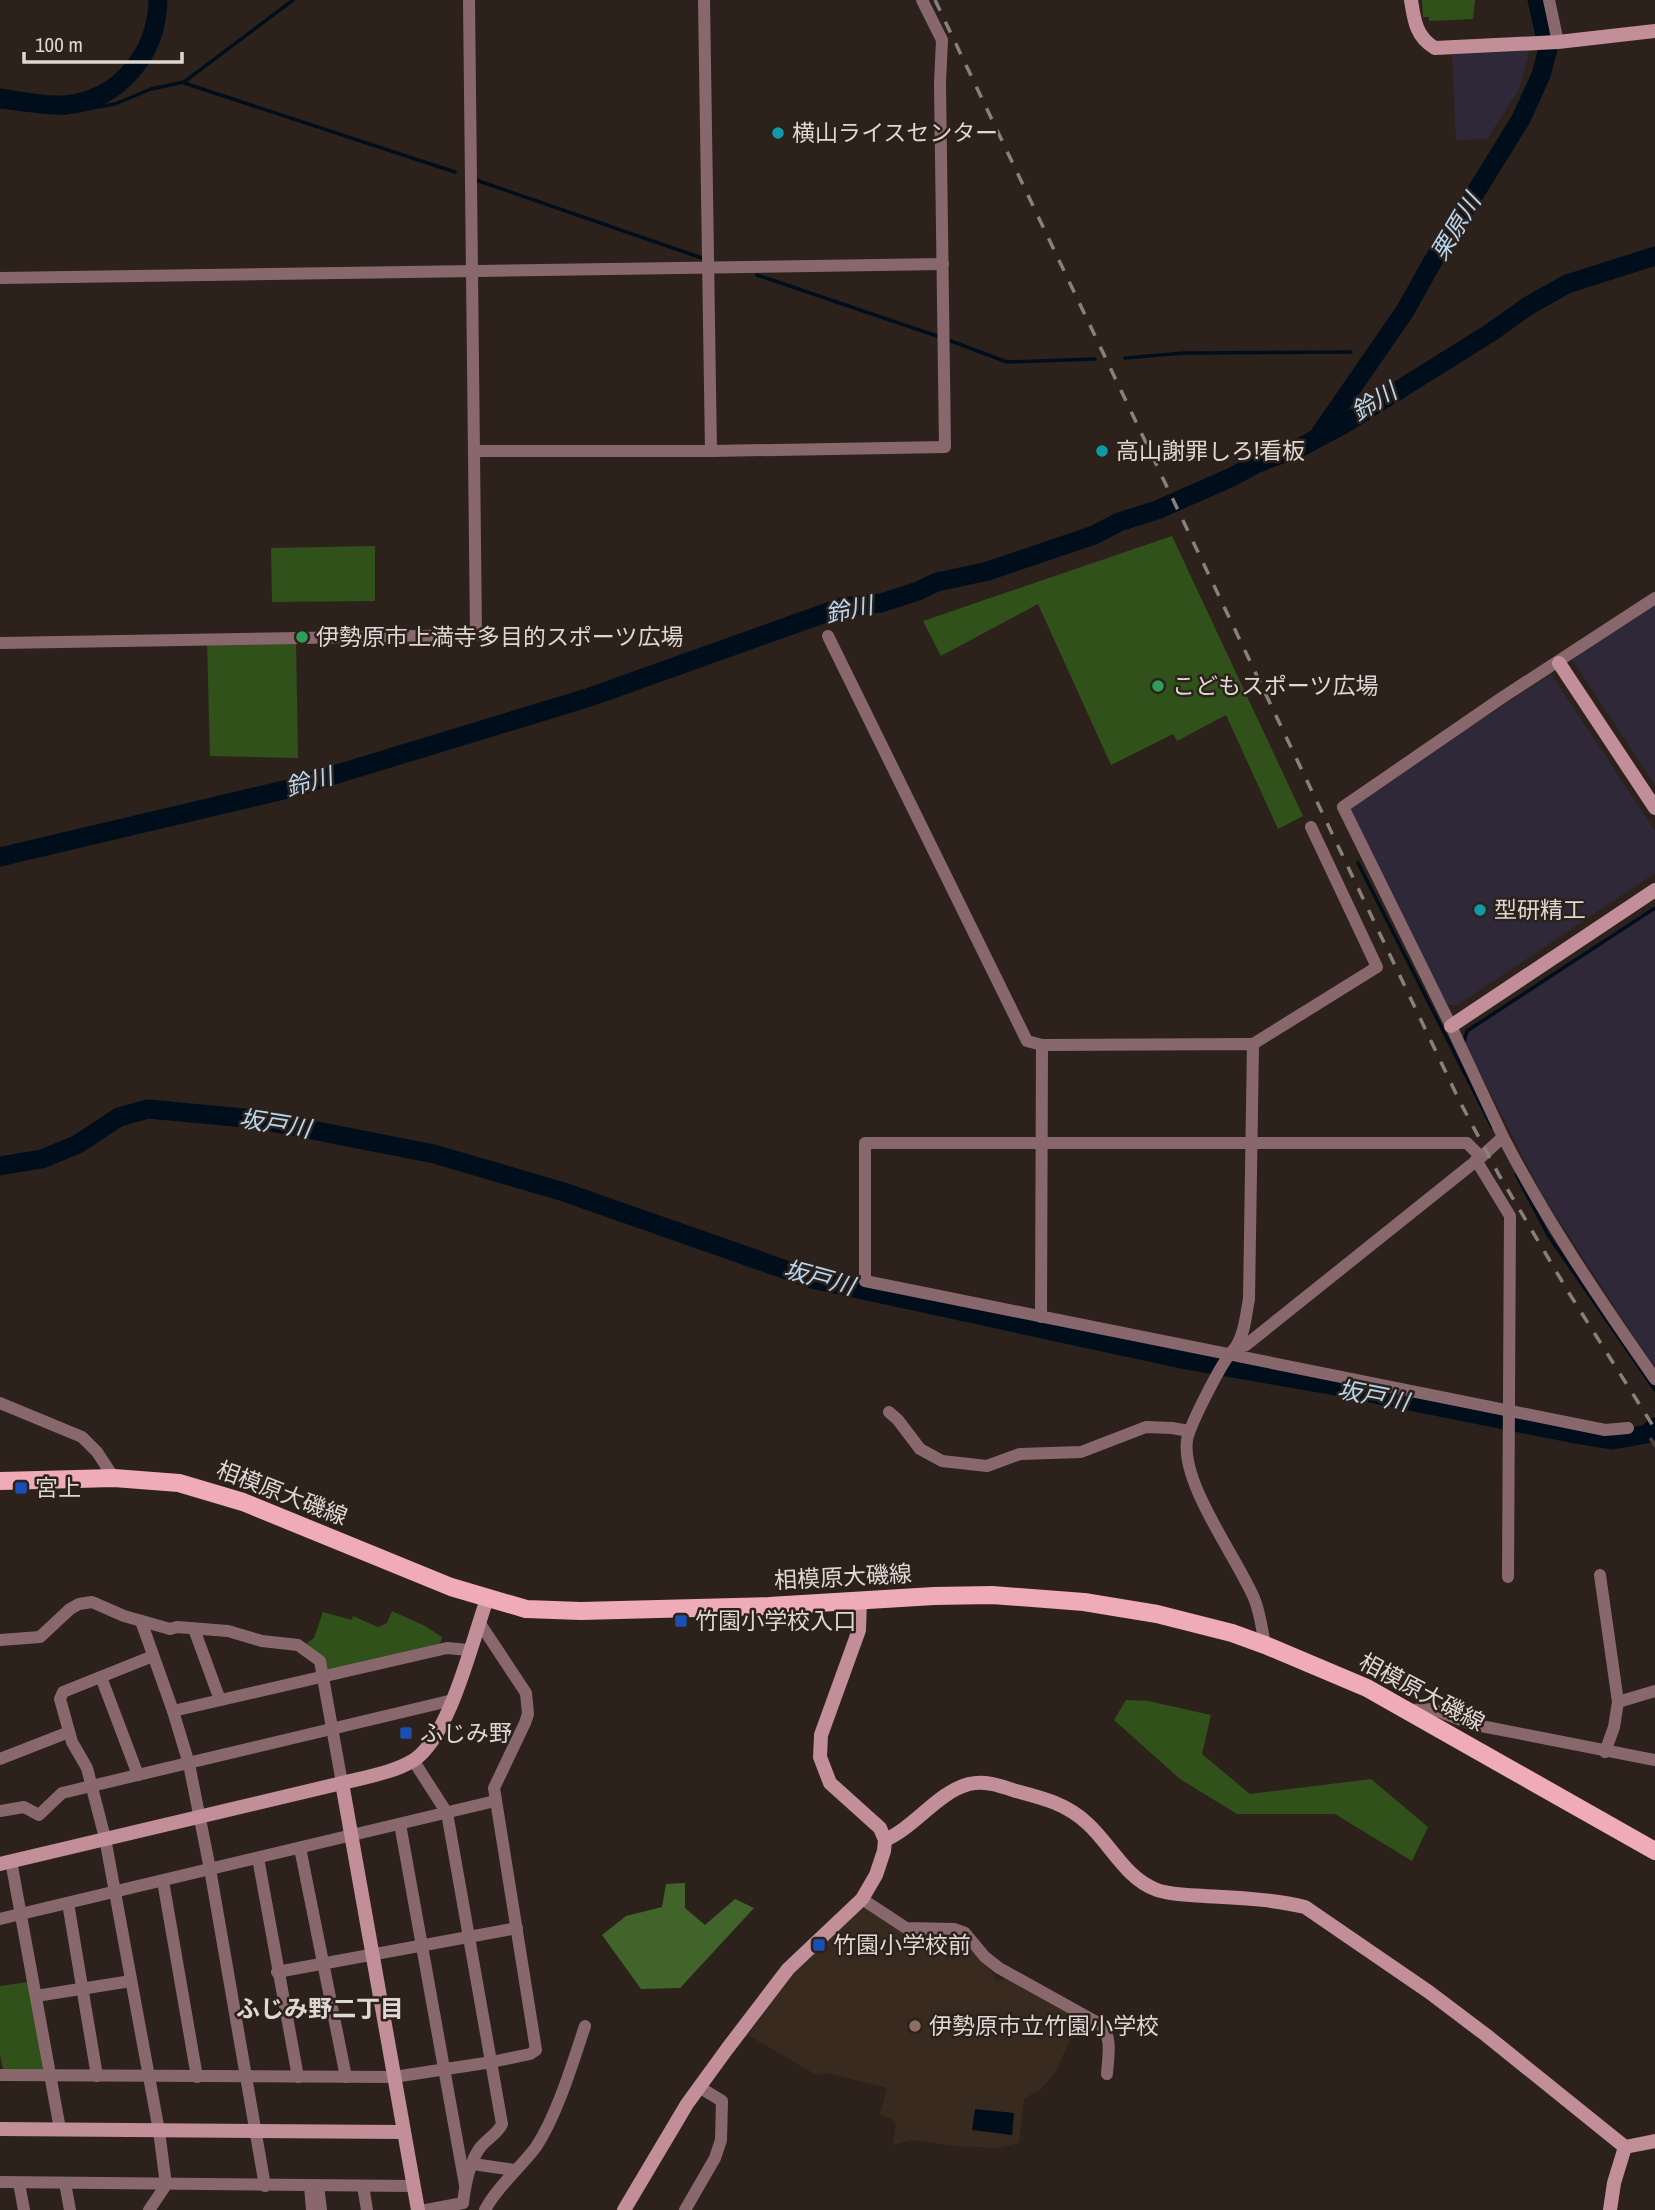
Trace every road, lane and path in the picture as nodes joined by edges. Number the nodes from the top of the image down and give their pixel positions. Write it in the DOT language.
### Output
graph roads {
  1 [pos="469,0"];
  2 [pos="704,0"];
  3 [pos="922,0"];
  4 [pos="1411,0"];
  5 [pos="1549,0"];
  6 [pos="1655,31"];
  7 [pos="1556,42"];
  8 [pos="943,264"];
  9 [pos="708,266"];
  10 [pos="472,272"];
  11 [pos="0,278"];
  12 [pos="474,451"];
  13 [pos="711,451"];
  14 [pos="1655,598"];
  15 [pos="828,636"];
  16 [pos="0,643"];
  17 [pos="1559,663"];
  18 [pos="1655,808"];
  19 [pos="1311,827"];
  20 [pos="1655,890"];
  21 [pos="1451,1026"];
  22 [pos="1252,1044"];
  23 [pos="1042,1045"];
  24 [pos="1503,1137"];
  25 [pos="1042,1143"];
  26 [pos="1250,1143"];
  27 [pos="1479,1158"];
  28 [pos="1041,1317"];
  29 [pos="1232,1351"];
  30 [pos="1655,1379"];
  31 [pos="0,1403"];
  32 [pos="1507,1411"];
  33 [pos="889,1412"];
  34 [pos="1628,1428"];
  35 [pos="1189,1431"];
  36 [pos="114,1478"];
  37 [pos="0,1481"];
  38 [pos="1600,1575"];
  39 [pos="1508,1577"];
  40 [pos="487,1599"];
  41 [pos="860,1601"];
  42 [pos="141,1621"];
  43 [pos="479,1622"];
  44 [pos="194,1629"];
  45 [pos="0,1640"];
  46 [pos="1265,1645"];
  47 [pos="469,1650"];
  48 [pos="153,1656"];
  49 [pos="101,1677"];
  50 [pos="323,1677"];
  51 [pos="1655,1691"];
  52 [pos="220,1700"];
  53 [pos="453,1700"];
  54 [pos="1618,1702"];
  55 [pos="1408,1710"];
  56 [pos="173,1712"];
  57 [pos="332,1728"];
  58 [pos="69,1732"];
  59 [pos="1605,1752"];
  60 [pos="0,1759"];
  61 [pos="413,1760"];
  62 [pos="1655,1760"];
  63 [pos="189,1764"];
  64 [pos="138,1775"];
  65 [pos="342,1783"];
  66 [pos="92,1786"];
  67 [pos="495,1801"];
  68 [pos="0,1811"];
  69 [pos="447,1812"];
  70 [pos="199,1816"];
  71 [pos="400,1824"];
  72 [pos="351,1835"];
  73 [pos="105,1838"];
  74 [pos="885,1840"];
  75 [pos="300,1848"];
  76 [pos="1655,1851"];
  77 [pos="258,1858"];
  78 [pos="6,1863"];
  79 [pos="210,1870"];
  80 [pos="163,1881"];
  81 [pos="115,1892"];
  82 [pos="862,1899"];
  83 [pos="68,1903"];
  84 [pos="21,1914"];
  85 [pos="0,1919"];
  86 [pos="517,1928"];
  87 [pos="469,1937"];
  88 [pos="422,1946"];
  89 [pos="372,1955"];
  90 [pos="323,1964"];
  91 [pos="277,1972"];
  92 [pos="131,1981"];
  93 [pos="82,1989"];
  94 [pos="36,1996"];
  95 [pos="585,2026"];
  96 [pos="492,2062"];
  97 [pos="445,2071"];
  98 [pos="1107,2074"];
  99 [pos="0,2075"];
  100 [pos="50,2076"];
  101 [pos="97,2076"];
  102 [pos="149,2077"];
  103 [pos="197,2077"];
  104 [pos="247,2077"];
  105 [pos="298,2077"];
  106 [pos="346,2077"];
  107 [pos="394,2077"];
  108 [pos="699,2087"];
  109 [pos="0,2129"];
  110 [pos="60,2129"];
  111 [pos="159,2131"];
  112 [pos="257,2131"];
  113 [pos="404,2132"];
  114 [pos="1655,2141"];
  115 [pos="1625,2147"];
  116 [pos="473,2164"];
  117 [pos="514,2170"];
  118 [pos="0,2182"];
  119 [pos="19,2183"];
  120 [pos="65,2183"];
  121 [pos="166,2185"];
  122 [pos="465,2185"];
  123 [pos="265,2186"];
  124 [pos="314,2186"];
  125 [pos="363,2186"];
  126 [pos="413,2186"];
  127 [pos="24,2210"];
  128 [pos="70,2210"];
  129 [pos="149,2210"];
  130 [pos="312,2210"];
  131 [pos="321,2210"];
  132 [pos="367,2210"];
  133 [pos="418,2210"];
  134 [pos="426,2210"];
  135 [pos="485,2210"];
  136 [pos="624,2210"];
  137 [pos="685,2210"];
  138 [pos="1610,2210"];
  1 -- 10 [label="street"];
  2 -- 9 [label="street"];
  3 -- 8 [label="street"];
  4 -- 7 [label="street"];
  5 -- 7 [label="street"];
  6 -- 7 [label="street"];
  8 -- 9 [label="street"];
  8 -- 13 [label="street"];
  9 -- 10 [label="street"];
  9 -- 13 [label="street"];
  10 -- 11 [label="street"];
  10 -- 12 [label="street"];
  12 -- 13 [label="street"];
  12 -- 16 [label="street"];
  14 -- 17 [label="street"];
  15 -- 23 [label="street"];
  17 -- 18 [label="street"];
  17 -- 21 [label="street"];
  19 -- 22 [label="street"];
  20 -- 21 [label="street"];
  21 -- 24 [label="street"];
  22 -- 23 [label="street"];
  22 -- 26 [label="street"];
  23 -- 25 [label="street"];
  24 -- 27 [label="street"];
  24 -- 30 [label="street"];
  25 -- 26 [label="street"];
  25 -- 28 [label="street"];
  25 -- 28 [label="street"];
  26 -- 27 [label="street"];
  26 -- 29 [label="street"];
  27 -- 29 [label="street"];
  27 -- 32 [label="street"];
  28 -- 29 [label="street"];
  29 -- 32 [label="street"];
  29 -- 35 [label="street"];
  31 -- 36 [label="street"];
  32 -- 34 [label="street"];
  32 -- 39 [label="street"];
  33 -- 35 [label="street"];
  35 -- 46 [label="street"];
  36 -- 37 [label="main road, 相模原大磯線"];
  36 -- 40 [label="main road, 相模原大磯線"];
  38 -- 54 [label="street"];
  40 -- 41 [label="main road, 相模原大磯線"];
  40 -- 43 [label="street"];
  41 -- 46 [label="main road, 相模原大磯線"];
  41 -- 74 [label="street"];
  42 -- 44 [label="street"];
  42 -- 45 [label="street"];
  42 -- 48 [label="street"];
  43 -- 47 [label="street"];
  43 -- 67 [label="street"];
  44 -- 50 [label="street"];
  44 -- 52 [label="street"];
  46 -- 55 [label="main road, 相模原大磯線"];
  47 -- 50 [label="street"];
  47 -- 53 [label="street"];
  48 -- 49 [label="street"];
  48 -- 56 [label="street"];
  49 -- 58 [label="street"];
  49 -- 64 [label="street"];
  50 -- 52 [label="street"];
  50 -- 57 [label="street"];
  51 -- 54 [label="street"];
  52 -- 56 [label="street"];
  53 -- 57 [label="street"];
  53 -- 61 [label="street"];
  54 -- 59 [label="street"];
  55 -- 59 [label="street"];
  55 -- 76 [label="main road, 相模原大磯線"];
  56 -- 63 [label="street"];
  57 -- 63 [label="street"];
  57 -- 65 [label="street"];
  58 -- 60 [label="street"];
  58 -- 66 [label="street"];
  59 -- 62 [label="street"];
  61 -- 65 [label="street"];
  61 -- 69 [label="street"];
  63 -- 64 [label="street"];
  63 -- 70 [label="street"];
  64 -- 66 [label="street"];
  65 -- 70 [label="street"];
  65 -- 72 [label="street"];
  66 -- 68 [label="street"];
  66 -- 73 [label="street"];
  67 -- 69 [label="street"];
  67 -- 86 [label="street"];
  69 -- 71 [label="street"];
  69 -- 87 [label="street"];
  70 -- 73 [label="street"];
  70 -- 79 [label="street"];
  71 -- 72 [label="street"];
  71 -- 88 [label="street"];
  72 -- 75 [label="street"];
  72 -- 89 [label="street"];
  73 -- 78 [label="street"];
  73 -- 81 [label="street"];
  74 -- 82 [label="street"];
  74 -- 115 [label="street"];
  75 -- 77 [label="street"];
  75 -- 90 [label="street"];
  77 -- 79 [label="street"];
  77 -- 91 [label="street"];
  78 -- 84 [label="street"];
  79 -- 80 [label="street"];
  79 -- 104 [label="street"];
  80 -- 81 [label="street"];
  80 -- 103 [label="street"];
  81 -- 83 [label="street"];
  81 -- 92 [label="street"];
  82 -- 98 [label="street"];
  82 -- 108 [label="street"];
  83 -- 84 [label="street"];
  83 -- 93 [label="street"];
  84 -- 85 [label="street"];
  84 -- 94 [label="street"];
  86 -- 87 [label="street"];
  86 -- 96 [label="street"];
  87 -- 88 [label="street"];
  87 -- 96 [label="street"];
  88 -- 89 [label="street"];
  88 -- 97 [label="street"];
  89 -- 90 [label="street"];
  89 -- 107 [label="street"];
  90 -- 91 [label="street"];
  90 -- 106 [label="street"];
  91 -- 105 [label="street"];
  92 -- 93 [label="street"];
  92 -- 102 [label="street"];
  93 -- 94 [label="street"];
  93 -- 101 [label="street"];
  94 -- 100 [label="street"];
  95 -- 117 [label="street"];
  96 -- 97 [label="street"];
  96 -- 116 [label="street"];
  97 -- 107 [label="street"];
  97 -- 122 [label="street"];
  99 -- 100 [label="street"];
  100 -- 101 [label="street"];
  100 -- 110 [label="street"];
  101 -- 102 [label="street"];
  102 -- 103 [label="street"];
  102 -- 111 [label="street"];
  103 -- 104 [label="street"];
  104 -- 105 [label="street"];
  104 -- 112 [label="street"];
  105 -- 106 [label="street"];
  106 -- 107 [label="street"];
  107 -- 113 [label="street"];
  108 -- 136 [label="street"];
  108 -- 137 [label="street"];
  109 -- 110 [label="street"];
  110 -- 111 [label="street"];
  111 -- 112 [label="street"];
  111 -- 121 [label="street"];
  112 -- 113 [label="street"];
  112 -- 123 [label="street"];
  113 -- 126 [label="street"];
  114 -- 115 [label="street"];
  115 -- 138 [label="street"];
  116 -- 117 [label="street"];
  116 -- 122 [label="street"];
  117 -- 135 [label="street"];
  118 -- 119 [label="street"];
  119 -- 120 [label="street"];
  119 -- 127 [label="street"];
  120 -- 121 [label="street"];
  120 -- 128 [label="street"];
  121 -- 123 [label="street"];
  121 -- 129 [label="street"];
  122 -- 134 [label="street"];
  123 -- 124 [label="street"];
  124 -- 125 [label="street"];
  124 -- 130 [label="street"];
  124 -- 131 [label="street"];
  125 -- 126 [label="street"];
  125 -- 132 [label="street"];
  126 -- 133 [label="street"];
}
